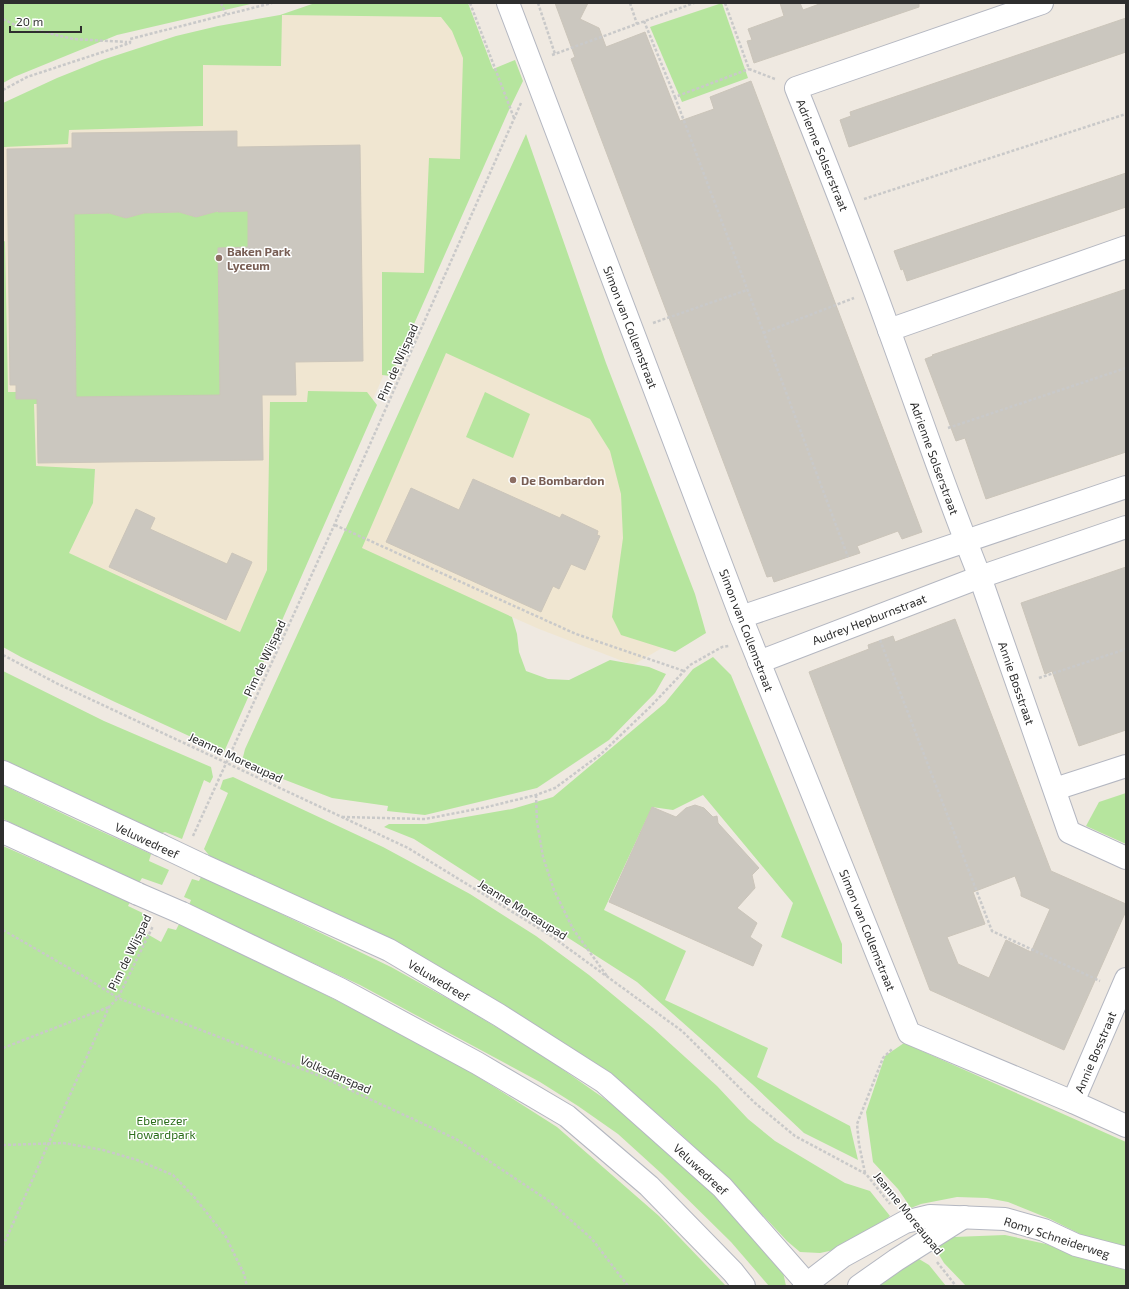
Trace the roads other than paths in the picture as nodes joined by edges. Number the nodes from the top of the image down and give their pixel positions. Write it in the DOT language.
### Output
graph roads {
  1 [pos="508,3"];
  2 [pos="1042,3"];
  3 [pos="1126,247"];
  4 [pos="890,330"];
  5 [pos="1126,487"];
  6 [pos="1126,527"];
  7 [pos="965,542"];
  8 [pos="980,577"];
  9 [pos="741,617"];
  10 [pos="759,662"];
  11 [pos="1126,766"];
  12 [pos="3,772"];
  13 [pos="1054,789"];
  14 [pos="3,832"];
  15 [pos="1126,858"];
  16 [pos="1126,979"];
  17 [pos="1073,1102"];
  18 [pos="1126,1126"];
  19 [pos="964,1217"];
  20 [pos="1126,1258"];
  21 [pos="807,1285"];
  22 [pos="744,1286"];
  23 [pos="859,1286"];
  1 -- 9 [label="street, Simon van Collemstraat"];
  2 -- 4 [label="street, Adrienne Solserstraat"];
  3 -- 4 [label="street"];
  4 -- 7 [label="street, Adrienne Solserstraat"];
  5 -- 7 [label="street"];
  6 -- 8 [label="street, Audrey Hepburnstraat"];
  7 -- 8 [label="street"];
  7 -- 9 [label="street"];
  8 -- 10 [label="street, Audrey Hepburnstraat"];
  8 -- 13 [label="street, Annie Bosstraat"];
  9 -- 10 [label="street, Simon van Collemstraat"];
  10 -- 17 [label="street, Simon van Collemstraat"];
  11 -- 13 [label="street"];
  12 -- 21 [label="street, Veluwedreef, bridge"];
  13 -- 15 [label="street, Annie Bosstraat"];
  14 -- 22 [label="street, bridge"];
  16 -- 17 [label="street, Annie Bosstraat"];
  17 -- 18 [label="street"];
  19 -- 20 [label="street, Romy Schneiderweg"];
  19 -- 21 [label="street, Romy Schneiderweg"];
  19 -- 23 [label="street"];
}
